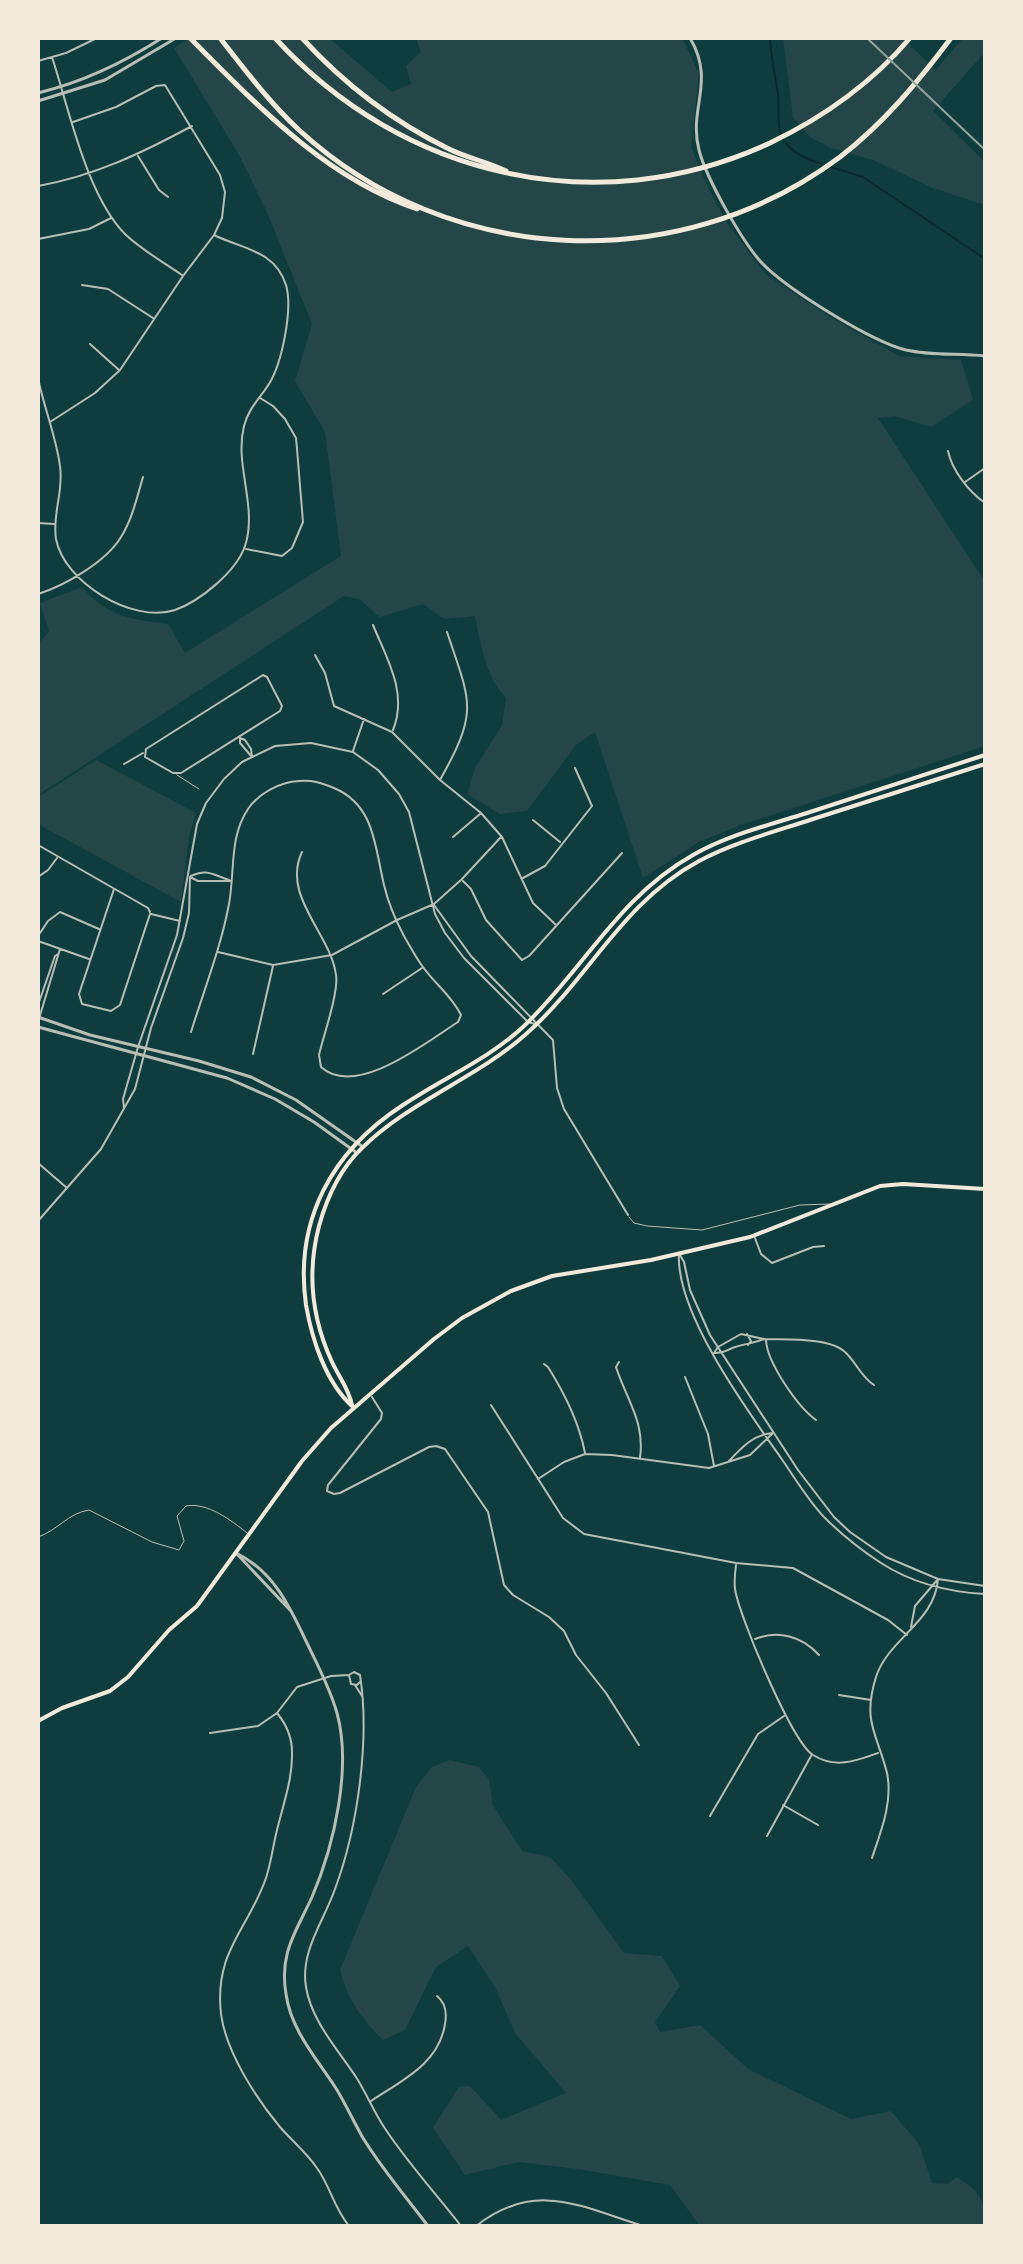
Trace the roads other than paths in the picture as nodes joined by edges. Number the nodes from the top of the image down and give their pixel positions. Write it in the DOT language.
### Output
graph roads {
  1 [pos="97,38"];
  2 [pos="162,38"];
  3 [pos="176,38"];
  4 [pos="190,38"];
  5 [pos="220,38"];
  6 [pos="275,38"];
  7 [pos="302,38"];
  8 [pos="690,38"];
  9 [pos="953,38"];
  10 [pos="909,39"];
  11 [pos="52,57"];
  12 [pos="38,61"];
  13 [pos="62,87"];
  14 [pos="38,93"];
  15 [pos="64,94"];
  16 [pos="38,101"];
  17 [pos="73,122"];
  18 [pos="192,126"];
  19 [pos="137,155"];
  20 [pos="91,173"];
  21 [pos="511,173"];
  22 [pos="38,186"];
  23 [pos="168,197"];
  24 [pos="437,216"];
  25 [pos="112,217"];
  26 [pos="214,235"];
  27 [pos="38,239"];
  28 [pos="183,276"];
  29 [pos="82,285"];
  30 [pos="154,319"];
  31 [pos="90,344"];
  32 [pos="985,356"];
  33 [pos="120,370"];
  34 [pos="38,378"];
  35 [pos="259,398"];
  36 [pos="49,423"];
  37 [pos="948,451"];
  38 [pos="985,468"];
  39 [pos="143,477"];
  40 [pos="964,482"];
  41 [pos="985,503"];
  42 [pos="38,523"];
  43 [pos="55,524"];
  44 [pos="244,549"];
  45 [pos="76,575"];
  46 [pos="38,594"];
  47 [pos="373,625"];
  48 [pos="447,632"];
  49 [pos="315,655"];
  50 [pos="364,718"];
  51 [pos="392,732"];
  52 [pos="240,738"];
  53 [pos="353,752"];
  54 [pos="143,753"];
  55 [pos="985,755"];
  56 [pos="252,757"];
  57 [pos="124,764"];
  58 [pos="985,764"];
  59 [pos="575,768"];
  60 [pos="177,775"];
  61 [pos="440,780"];
  62 [pos="199,789"];
  63 [pos="481,813"];
  64 [pos="533,820"];
  65 [pos="453,837"];
  66 [pos="502,837"];
  67 [pos="562,843"];
  68 [pos="38,845"];
  69 [pos="302,852"];
  70 [pos="622,853"];
  71 [pos="58,857"];
  72 [pos="189,876"];
  73 [pos="38,877"];
  74 [pos="522,878"];
  75 [pos="462,879"];
  76 [pos="231,881"];
  77 [pos="114,889"];
  78 [pos="434,904"];
  79 [pos="150,914"];
  80 [pos="397,920"];
  81 [pos="180,921"];
  82 [pos="556,925"];
  83 [pos="100,930"];
  84 [pos="38,936"];
  85 [pos="38,941"];
  86 [pos="60,949"];
  87 [pos="216,951"];
  88 [pos="59,953"];
  89 [pos="332,955"];
  90 [pos="91,959"];
  91 [pos="273,965"];
  92 [pos="423,967"];
  93 [pos="383,994"];
  94 [pos="38,1005"];
  95 [pos="530,1020"];
  96 [pos="38,1021"];
  97 [pos="537,1024"];
  98 [pos="191,1032"];
  99 [pos="138,1047"];
  100 [pos="147,1049"];
  101 [pos="136,1054"];
  102 [pos="253,1054"];
  103 [pos="145,1056"];
  104 [pos="124,1108"];
  105 [pos="357,1143"];
  106 [pos="363,1147"];
  107 [pos="351,1148"];
  108 [pos="357,1153"];
  109 [pos="38,1163"];
  110 [pos="67,1188"];
  111 [pos="985,1189"];
  112 [pos="831,1204"];
  113 [pos="628,1215"];
  114 [pos="38,1221"];
  115 [pos="754,1236"];
  116 [pos="824,1246"];
  117 [pos="679,1253"];
  118 [pos="746,1334"];
  119 [pos="765,1340"];
  120 [pos="748,1346"];
  121 [pos="718,1347"];
  122 [pos="714,1353"];
  123 [pos="722,1354"];
  124 [pos="619,1362"];
  125 [pos="544,1364"];
  126 [pos="685,1377"];
  127 [pos="874,1385"];
  128 [pos="369,1394"];
  129 [pos="491,1405"];
  130 [pos="353,1407"];
  131 [pos="816,1420"];
  132 [pos="773,1433"];
  133 [pos="764,1434"];
  134 [pos="767,1439"];
  135 [pos="740,1449"];
  136 [pos="585,1454"];
  137 [pos="746,1457"];
  138 [pos="640,1459"];
  139 [pos="729,1461"];
  140 [pos="714,1467"];
  141 [pos="538,1479"];
  142 [pos="249,1535"];
  143 [pos="38,1537"];
  144 [pos="236,1553"];
  145 [pos="736,1563"];
  146 [pos="938,1579"];
  147 [pos="931,1586"];
  148 [pos="985,1586"];
  149 [pos="938,1587"];
  150 [pos="985,1594"];
  151 [pos="913,1613"];
  152 [pos="921,1618"];
  153 [pos="911,1627"];
  154 [pos="907,1635"];
  155 [pos="754,1640"];
  156 [pos="819,1655"];
  157 [pos="349,1675"];
  158 [pos="324,1678"];
  159 [pos="361,1681"];
  160 [pos="355,1685"];
  161 [pos="839,1695"];
  162 [pos="363,1697"];
  163 [pos="872,1700"];
  164 [pos="277,1713"];
  165 [pos="785,1716"];
  166 [pos="38,1721"];
  167 [pos="210,1733"];
  168 [pos="639,1745"];
  169 [pos="879,1752"];
  170 [pos="812,1755"];
  171 [pos="782,1805"];
  172 [pos="710,1816"];
  173 [pos="818,1825"];
  174 [pos="767,1836"];
  175 [pos="872,1858"];
  176 [pos="437,1996"];
  177 [pos="370,2101"];
  178 [pos="349,2226"];
  179 [pos="428,2226"];
  180 [pos="461,2226"];
  181 [pos="476,2226"];
  182 [pos="643,2226"];
  1 -- 11 [label="street"];
  2 -- 13 [label="street"];
  3 -- 15 [label="street"];
  4 -- 24 [label="highway"];
  5 -- 24 [label="highway"];
  6 -- 21 [label="highway"];
  7 -- 21 [label="highway"];
  8 -- 32 [label="street"];
  9 -- 24 [label="highway"];
  10 -- 21 [label="highway"];
  11 -- 12 [label="street"];
  11 -- 13 [label="street"];
  13 -- 14 [label="street"];
  13 -- 15 [label="street"];
  15 -- 16 [label="street"];
  15 -- 17 [label="street"];
  17 -- 18 [label="street"];
  17 -- 20 [label="street"];
  18 -- 19 [label="street"];
  18 -- 26 [label="street"];
  19 -- 20 [label="street"];
  19 -- 23 [label="street"];
  20 -- 22 [label="street"];
  20 -- 25 [label="street"];
  25 -- 27 [label="street"];
  25 -- 28 [label="street"];
  26 -- 28 [label="street"];
  26 -- 35 [label="street"];
  28 -- 30 [label="street"];
  29 -- 30 [label="street"];
  30 -- 33 [label="street"];
  31 -- 33 [label="street"];
  33 -- 36 [label="street"];
  34 -- 36 [label="street"];
  35 -- 44 [label="street"];
  35 -- 44 [label="street"];
  36 -- 43 [label="street"];
  37 -- 40 [label="street"];
  38 -- 40 [label="street"];
  39 -- 45 [label="street"];
  40 -- 41 [label="street"];
  42 -- 43 [label="street"];
  43 -- 45 [label="street"];
  44 -- 45 [label="street"];
  45 -- 46 [label="street"];
  47 -- 51 [label="street"];
  48 -- 61 [label="street"];
  49 -- 50 [label="street"];
  50 -- 51 [label="street"];
  50 -- 53 [label="street"];
  51 -- 61 [label="street"];
  52 -- 54 [label="street"];
  52 -- 56 [label="street"];
  52 -- 60 [label="street"];
  53 -- 56 [label="street"];
  53 -- 78 [label="street"];
  54 -- 57 [label="street"];
  54 -- 60 [label="street"];
  55 -- 95 [label="main road"];
  56 -- 72 [label="street"];
  58 -- 97 [label="main road"];
  59 -- 67 [label="street"];
  60 -- 62 [label="lane"];
  61 -- 63 [label="street"];
  63 -- 65 [label="street"];
  63 -- 66 [label="street"];
  64 -- 67 [label="street"];
  66 -- 74 [label="street"];
  66 -- 75 [label="street"];
  67 -- 74 [label="street"];
  68 -- 71 [label="street"];
  69 -- 89 [label="street"];
  70 -- 82 [label="street"];
  71 -- 73 [label="street"];
  71 -- 77 [label="street"];
  72 -- 76 [label="street"];
  72 -- 76 [label="street"];
  72 -- 81 [label="street"];
  72 -- 100 [label="street"];
  74 -- 82 [label="street"];
  75 -- 78 [label="street"];
  75 -- 82 [label="street"];
  76 -- 80 [label="street"];
  76 -- 87 [label="street"];
  77 -- 79 [label="street"];
  77 -- 83 [label="street"];
  78 -- 80 [label="street"];
  78 -- 95 [label="street"];
  79 -- 81 [label="street"];
  79 -- 90 [label="street"];
  80 -- 89 [label="street"];
  80 -- 92 [label="street"];
  81 -- 99 [label="street"];
  83 -- 84 [label="street"];
  83 -- 90 [label="street"];
  85 -- 86 [label="street"];
  86 -- 88 [label="street"];
  86 -- 90 [label="street"];
  87 -- 91 [label="street"];
  87 -- 98 [label="street"];
  88 -- 94 [label="street"];
  88 -- 96 [label="street"];
  89 -- 91 [label="street"];
  89 -- 92 [label="street"];
  91 -- 102 [label="street"];
  92 -- 93 [label="street"];
  95 -- 97 [label="street"];
  95 -- 105 [label="main road"];
  96 -- 99 [label="street"];
  96 -- 101 [label="street"];
  97 -- 106 [label="main road"];
  97 -- 113 [label="street"];
  99 -- 100 [label="street"];
  99 -- 101 [label="street"];
  100 -- 103 [label="street"];
  100 -- 105 [label="street"];
  101 -- 103 [label="street"];
  101 -- 104 [label="street"];
  103 -- 104 [label="street"];
  103 -- 107 [label="street"];
  104 -- 110 [label="street"];
  105 -- 106 [label="street"];
  105 -- 107 [label="main road"];
  106 -- 108 [label="main road"];
  107 -- 108 [label="street"];
  107 -- 130 [label="main road"];
  108 -- 130 [label="main road"];
  109 -- 110 [label="street"];
  110 -- 114 [label="street"];
  111 -- 112 [label="main road"];
  112 -- 113 [label="lane"];
  112 -- 115 [label="main road"];
  115 -- 116 [label="street"];
  115 -- 117 [label="main road"];
  117 -- 121 [label="street"];
  117 -- 122 [label="street"];
  117 -- 128 [label="main road"];
  118 -- 119 [label="street"];
  118 -- 120 [label="street"];
  118 -- 121 [label="street"];
  119 -- 120 [label="street"];
  119 -- 127 [label="street"];
  119 -- 131 [label="street"];
  120 -- 123 [label="street"];
  121 -- 122 [label="street"];
  121 -- 123 [label="street"];
  122 -- 123 [label="street"];
  122 -- 133 [label="street"];
  123 -- 132 [label="street"];
  124 -- 138 [label="street"];
  125 -- 136 [label="street"];
  126 -- 140 [label="street"];
  128 -- 130 [label="main road"];
  128 -- 168 [label="street"];
  129 -- 141 [label="street"];
  130 -- 142 [label="main road"];
  132 -- 133 [label="street"];
  132 -- 134 [label="street"];
  132 -- 146 [label="street"];
  133 -- 134 [label="street"];
  133 -- 135 [label="street"];
  134 -- 137 [label="street"];
  134 -- 147 [label="street"];
  135 -- 137 [label="street"];
  135 -- 139 [label="street"];
  136 -- 138 [label="street"];
  136 -- 141 [label="street"];
  137 -- 139 [label="street"];
  138 -- 140 [label="street"];
  139 -- 140 [label="street"];
  141 -- 145 [label="street"];
  142 -- 143 [label="lane"];
  142 -- 144 [label="main road"];
  144 -- 158 [label="street"];
  144 -- 166 [label="main road"];
  145 -- 154 [label="street"];
  145 -- 155 [label="street"];
  146 -- 147 [label="street"];
  146 -- 148 [label="street"];
  146 -- 149 [label="street"];
  147 -- 149 [label="street"];
  147 -- 151 [label="street"];
  149 -- 150 [label="street"];
  149 -- 152 [label="street"];
  151 -- 152 [label="street"];
  151 -- 153 [label="street"];
  152 -- 153 [label="street"];
  153 -- 154 [label="street"];
  154 -- 163 [label="street"];
  155 -- 156 [label="street"];
  155 -- 165 [label="street"];
  157 -- 158 [label="street"];
  157 -- 159 [label="street"];
  157 -- 160 [label="street"];
  158 -- 164 [label="street"];
  158 -- 179 [label="street"];
  159 -- 160 [label="street"];
  159 -- 162 [label="street"];
  160 -- 162 [label="street"];
  161 -- 163 [label="street"];
  162 -- 177 [label="street"];
  163 -- 169 [label="street"];
  164 -- 167 [label="street"];
  164 -- 178 [label="street"];
  165 -- 170 [label="street"];
  165 -- 172 [label="street"];
  169 -- 170 [label="street"];
  169 -- 175 [label="street"];
  170 -- 171 [label="street"];
  171 -- 173 [label="street"];
  171 -- 174 [label="street"];
  176 -- 177 [label="street"];
  177 -- 180 [label="street"];
  181 -- 182 [label="street"];
}
